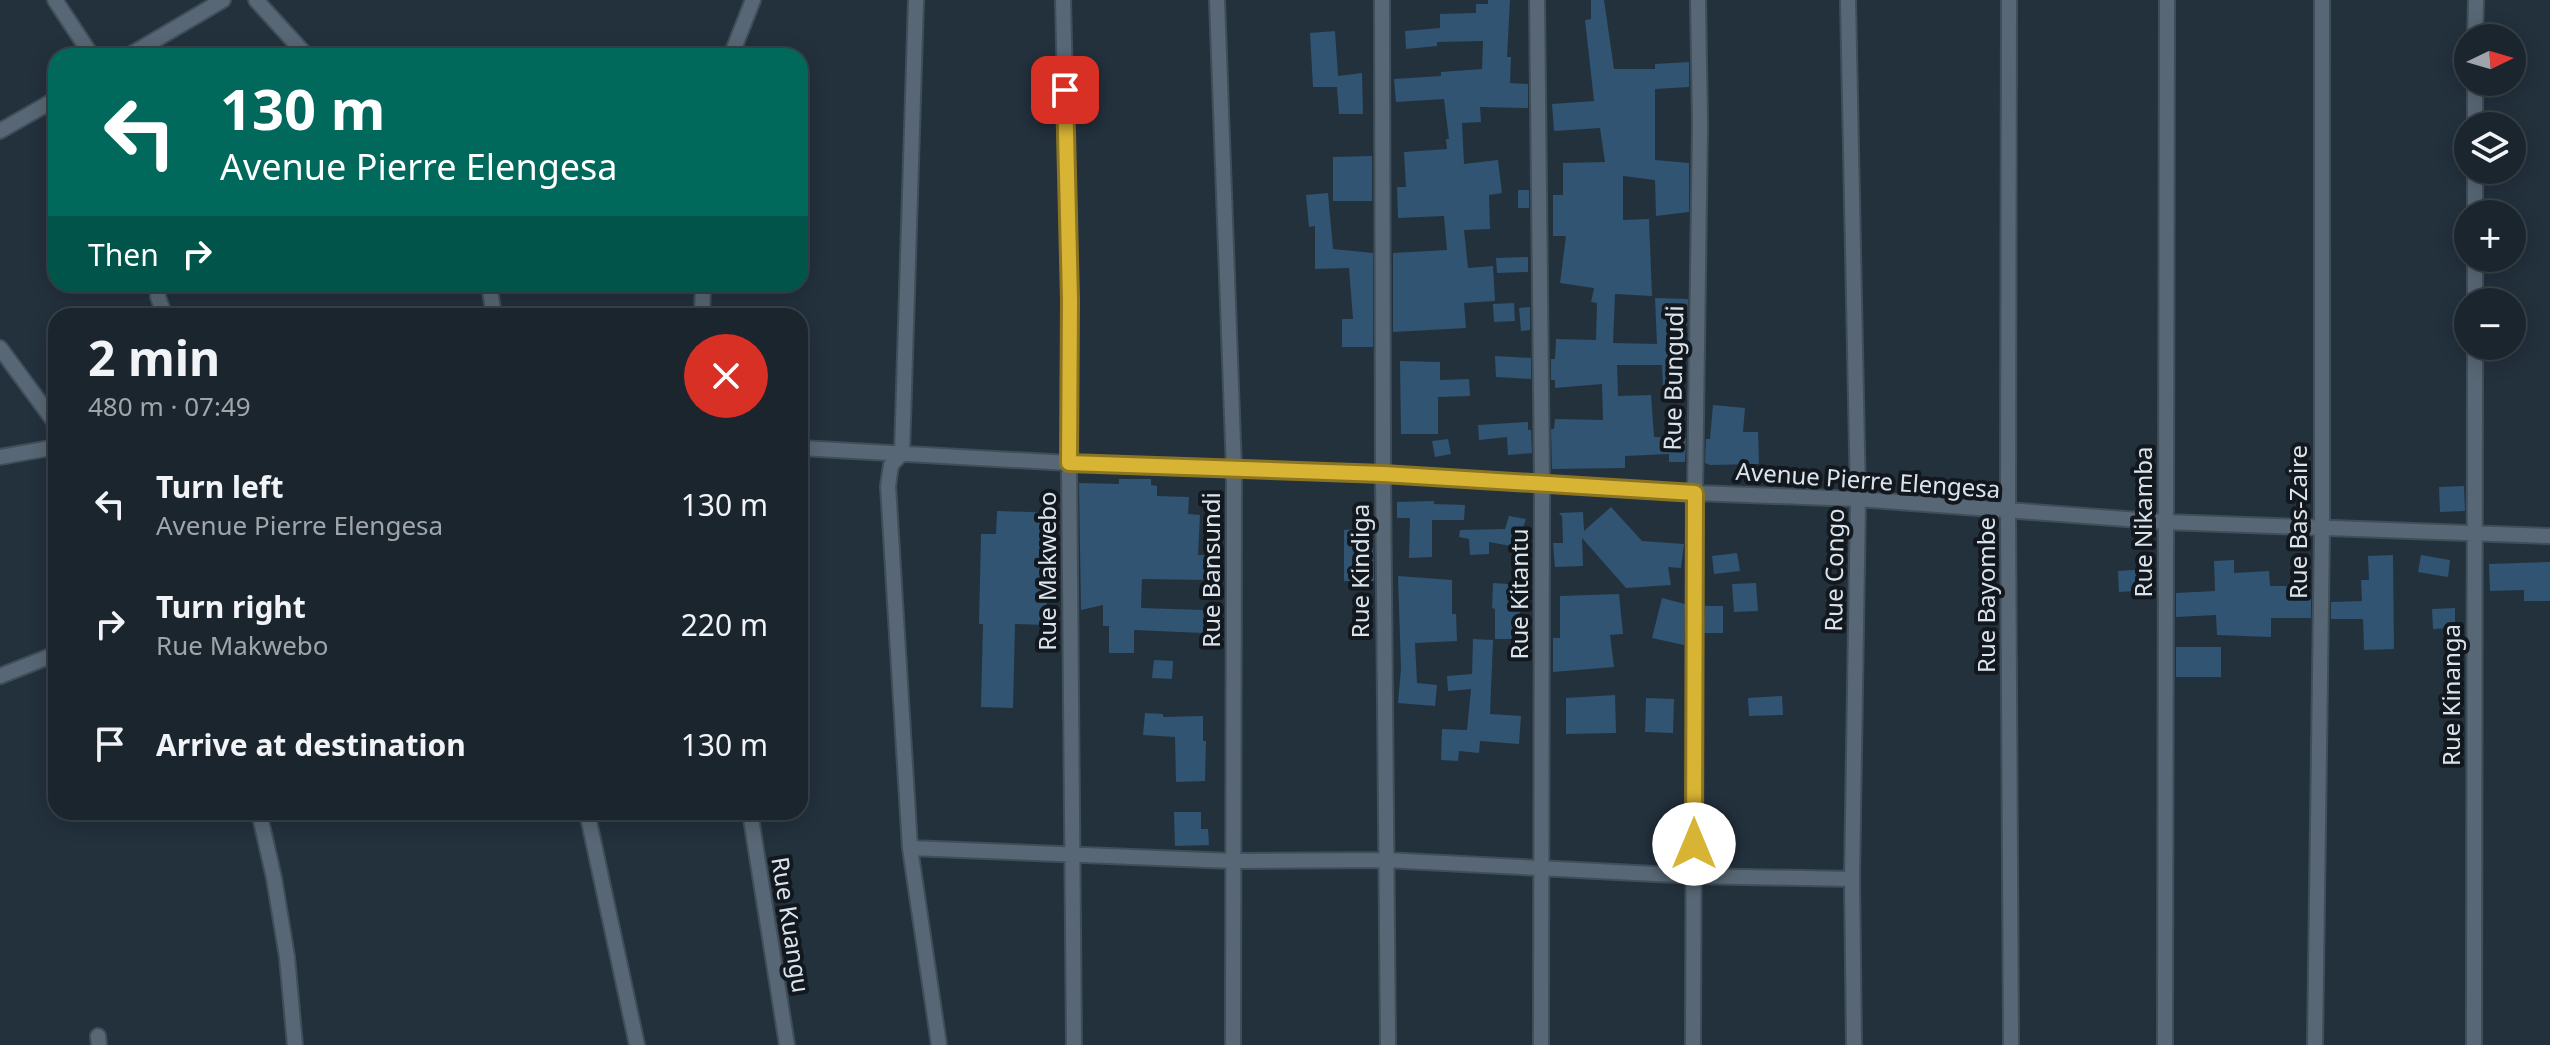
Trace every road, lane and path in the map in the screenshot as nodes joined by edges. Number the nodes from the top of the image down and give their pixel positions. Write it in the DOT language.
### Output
graph roads {
  1 [pos="55,0"];
  2 [pos="223,0"];
  3 [pos="256,0"];
  4 [pos="753,0"];
  5 [pos="916,0"];
  6 [pos="1063,0"];
  7 [pos="1217,0"];
  8 [pos="1382,0"];
  9 [pos="1537,0"];
  10 [pos="1698,0"];
  11 [pos="1848,0"];
  12 [pos="2009,0"];
  13 [pos="2167,0"];
  14 [pos="2322,0"];
  15 [pos="2476,0"];
  16 [pos="2475,24"];
  17 [pos="87,48"];
  18 [pos="142,48"];
  19 [pos="300,48"];
  20 [pos="734,48"];
  21 [pos="48,104"];
  22 [pos="0,131"];
  23 [pos="0,348"];
  24 [pos="2475,360"];
  25 [pos="48,413"];
  26 [pos="48,448"];
  27 [pos="808,448"];
  28 [pos="902,453"];
  29 [pos="0,457"];
  30 [pos="1069,463"];
  31 [pos="1234,470"];
  32 [pos="1383,474"];
  33 [pos="1542,484"];
  34 [pos="1695,493"];
  35 [pos="1858,499"];
  36 [pos="2008,512"];
  37 [pos="2166,522"];
  38 [pos="2322,529"];
  39 [pos="2474,532"];
  40 [pos="2550,536"];
  41 [pos="48,657"];
  42 [pos="0,676"];
  43 [pos="261,820"];
  44 [pos="589,820"];
  45 [pos="751,820"];
  46 [pos="910,848"];
  47 [pos="1072,854"];
  48 [pos="1385,860"];
  49 [pos="1232,861"];
  50 [pos="1541,867"];
  51 [pos="1694,876"];
  52 [pos="1852,879"];
  53 [pos="295,1045"];
  54 [pos="637,1045"];
  55 [pos="787,1045"];
  56 [pos="939,1045"];
  57 [pos="1074,1045"];
  58 [pos="1233,1045"];
  59 [pos="1388,1045"];
  60 [pos="1541,1045"];
  61 [pos="1693,1045"];
  62 [pos="1854,1045"];
  63 [pos="2011,1045"];
  64 [pos="2165,1045"];
  65 [pos="2315,1045"];
  66 [pos="2474,1045"];
  1 -- 17 [label="street"];
  2 -- 18 [label="street"];
  3 -- 19 [label="street"];
  4 -- 20 [label="street"];
  5 -- 28 [label="street"];
  6 -- 30 [label="street, Rue Makwebo"];
  7 -- 31 [label="street, Rue Bansundi"];
  8 -- 32 [label="street, Rue Kindiga"];
  9 -- 33 [label="street, Rue Kitantu"];
  10 -- 34 [label="street, Rue Bungudi"];
  11 -- 35 [label="street, Rue Congo"];
  12 -- 36 [label="street, Rue Bayombe"];
  13 -- 37 [label="street, Rue Nikamba"];
  14 -- 38 [label="street, Rue Bas-Zaire"];
  15 -- 16 [label="street"];
  21 -- 22 [label="street"];
  23 -- 25 [label="street"];
  24 -- 39 [label="street, Rue Kinanga"];
  26 -- 29 [label="street"];
  27 -- 28 [label="street, Avenue Pierre Elengesa"];
  28 -- 30 [label="street, Avenue Pierre Elengesa"];
  28 -- 46 [label="street"];
  30 -- 31 [label="street, Avenue Pierre Elengesa"];
  30 -- 47 [label="street, Rue Makwebo"];
  31 -- 32 [label="street, Avenue Pierre Elengesa"];
  31 -- 49 [label="street, Rue Bansundi"];
  32 -- 33 [label="street, Avenue Pierre Elengesa"];
  32 -- 48 [label="street, Rue Kindiga"];
  33 -- 34 [label="street, Avenue Pierre Elengesa"];
  33 -- 50 [label="street, Rue Kitantu"];
  34 -- 35 [label="street, Avenue Pierre Elengesa"];
  34 -- 51 [label="street, Rue Bungudi"];
  35 -- 36 [label="street, Avenue Pierre Elengesa"];
  35 -- 52 [label="street, Rue Congo"];
  36 -- 37 [label="street, Avenue Pierre Elengesa"];
  36 -- 63 [label="street, Rue Bayombe"];
  37 -- 38 [label="street, Avenue Pierre Elengesa"];
  37 -- 64 [label="street, Rue Nikamba"];
  38 -- 39 [label="street, Avenue Pierre Elengesa"];
  38 -- 65 [label="street, Rue Bas-Zaire"];
  39 -- 40 [label="street, Avenue Pierre Elengesa"];
  39 -- 66 [label="street, Rue Kinanga"];
  41 -- 42 [label="street"];
  43 -- 53 [label="street"];
  44 -- 54 [label="street"];
  45 -- 55 [label="street, Rue Kuangu"];
  46 -- 47 [label="street"];
  46 -- 56 [label="street"];
  47 -- 49 [label="street"];
  47 -- 57 [label="street, Rue Makwebo"];
  48 -- 49 [label="street"];
  48 -- 50 [label="street"];
  48 -- 59 [label="street, Rue Kindiga"];
  49 -- 58 [label="street, Rue Bansundi"];
  50 -- 51 [label="street"];
  50 -- 60 [label="street, Rue Kitantu"];
  51 -- 52 [label="street"];
  51 -- 61 [label="street, Rue Bungudi"];
  52 -- 62 [label="street, Rue Congo"];
}
